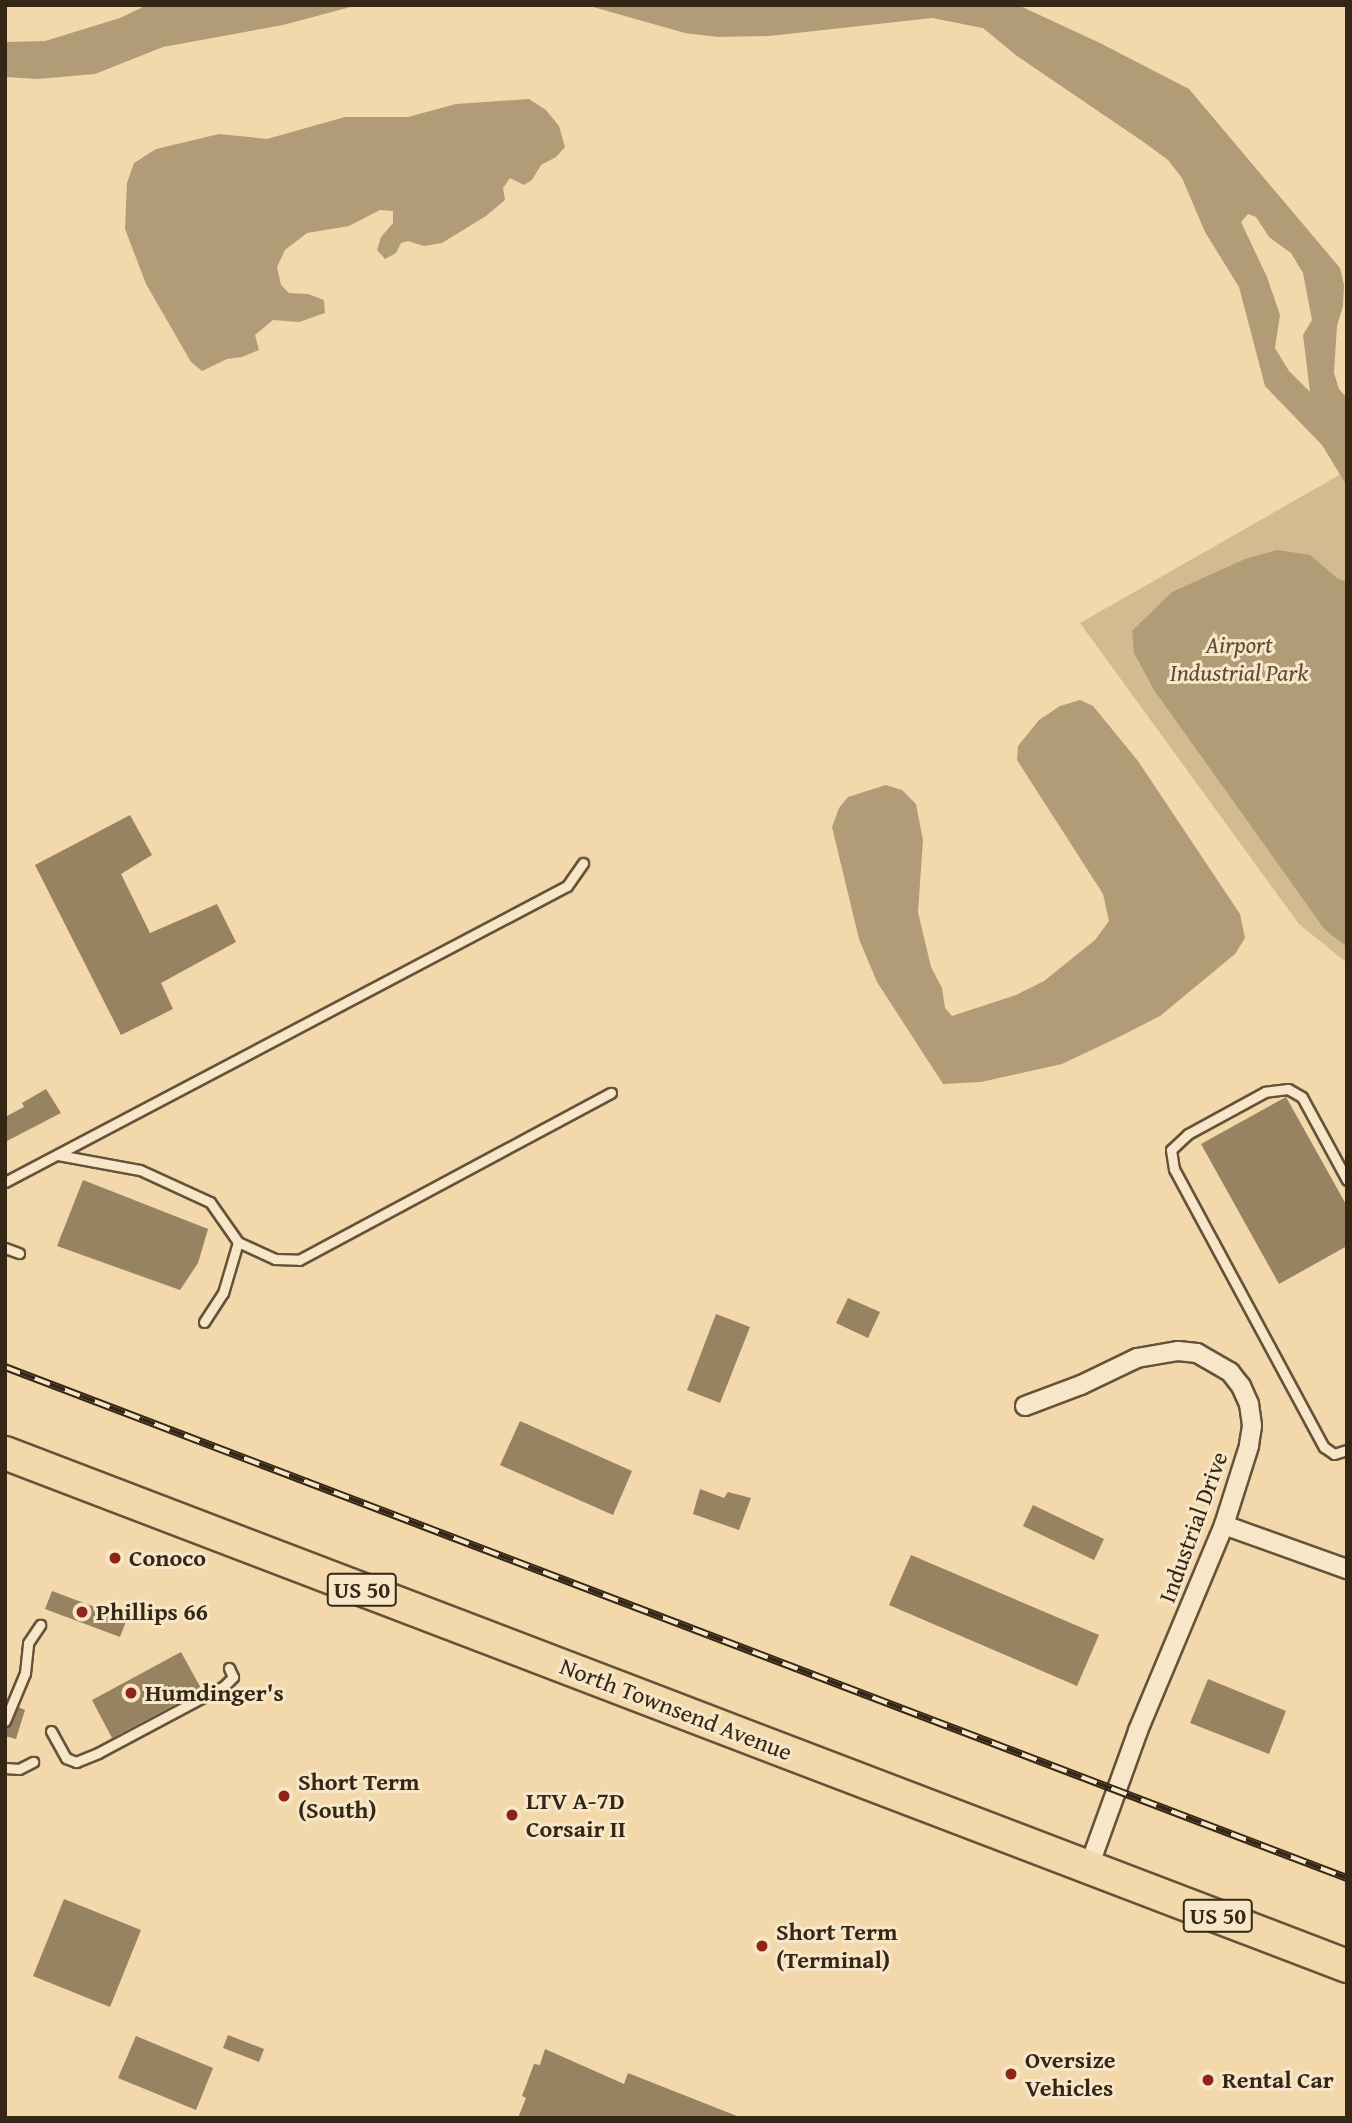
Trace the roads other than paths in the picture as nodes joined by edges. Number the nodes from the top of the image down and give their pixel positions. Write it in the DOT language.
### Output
graph roads {
  1 [pos="583,863"];
  2 [pos="611,1093"];
  3 [pos="58,1155"];
  4 [pos="1347,1180"];
  5 [pos="5,1182"];
  6 [pos="238,1242"];
  7 [pos="5,1248"];
  8 [pos="19,1253"];
  9 [pos="204,1322"];
  10 [pos="1025,1406"];
  11 [pos="1347,1450"];
  12 [pos="5,1453"];
  13 [pos="1224,1525"];
  14 [pos="1347,1569"];
  15 [pos="40,1625"];
  16 [pos="229,1668"];
  17 [pos="5,1721"];
  18 [pos="51,1731"];
  19 [pos="33,1762"];
  20 [pos="5,1769"];
  21 [pos="1090,1866"];
  22 [pos="1347,1966"];
  1 -- 3 [label="lane"];
  2 -- 6 [label="lane"];
  3 -- 5 [label="lane"];
  3 -- 6 [label="lane"];
  4 -- 11 [label="lane"];
  6 -- 9 [label="lane"];
  7 -- 8 [label="lane"];
  10 -- 13 [label="street, Industrial Drive"];
  12 -- 21 [label="highway, North Townsend Avenue / US 50"];
  13 -- 14 [label="street"];
  13 -- 21 [label="street, Industrial Drive"];
  15 -- 17 [label="lane"];
  16 -- 18 [label="lane"];
  19 -- 20 [label="lane"];
  21 -- 22 [label="highway, North Townsend Avenue / US 50"];
}
